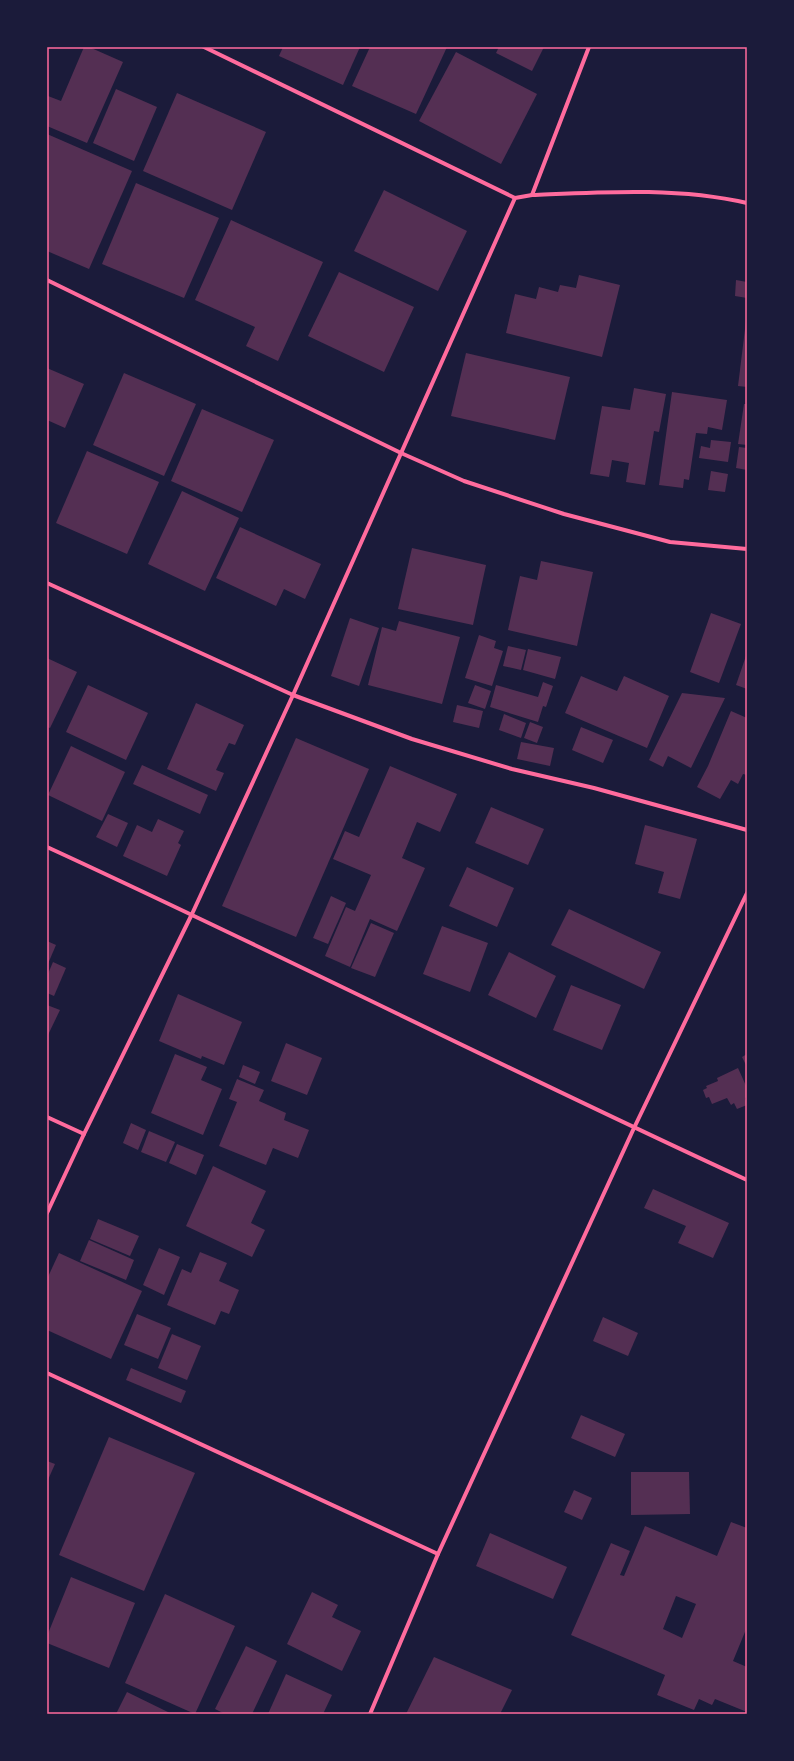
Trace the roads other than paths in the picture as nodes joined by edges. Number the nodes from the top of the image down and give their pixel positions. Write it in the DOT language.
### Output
graph roads {
  1 [pos="204,47"];
  2 [pos="589,47"];
  3 [pos="532,195"];
  4 [pos="515,198"];
  5 [pos="747,203"];
  6 [pos="47,280"];
  7 [pos="401,454"];
  8 [pos="747,549"];
  9 [pos="47,583"];
  10 [pos="293,694"];
  11 [pos="747,830"];
  12 [pos="47,847"];
  13 [pos="747,893"];
  14 [pos="192,914"];
  15 [pos="47,1117"];
  16 [pos="634,1128"];
  17 [pos="84,1134"];
  18 [pos="747,1180"];
  19 [pos="47,1213"];
  20 [pos="47,1373"];
  21 [pos="438,1554"];
  22 [pos="370,1714"];
  1 -- 4 [label="street"];
  2 -- 3 [label="street"];
  3 -- 4 [label="street"];
  3 -- 5 [label="street"];
  4 -- 7 [label="street"];
  6 -- 7 [label="street"];
  7 -- 8 [label="street"];
  7 -- 10 [label="street"];
  9 -- 10 [label="street"];
  10 -- 11 [label="street"];
  10 -- 14 [label="street"];
  12 -- 14 [label="street"];
  13 -- 16 [label="street"];
  14 -- 16 [label="street"];
  14 -- 17 [label="street"];
  15 -- 17 [label="street"];
  16 -- 18 [label="street"];
  16 -- 21 [label="street"];
  17 -- 19 [label="street"];
  20 -- 21 [label="street"];
  21 -- 22 [label="street"];
}
